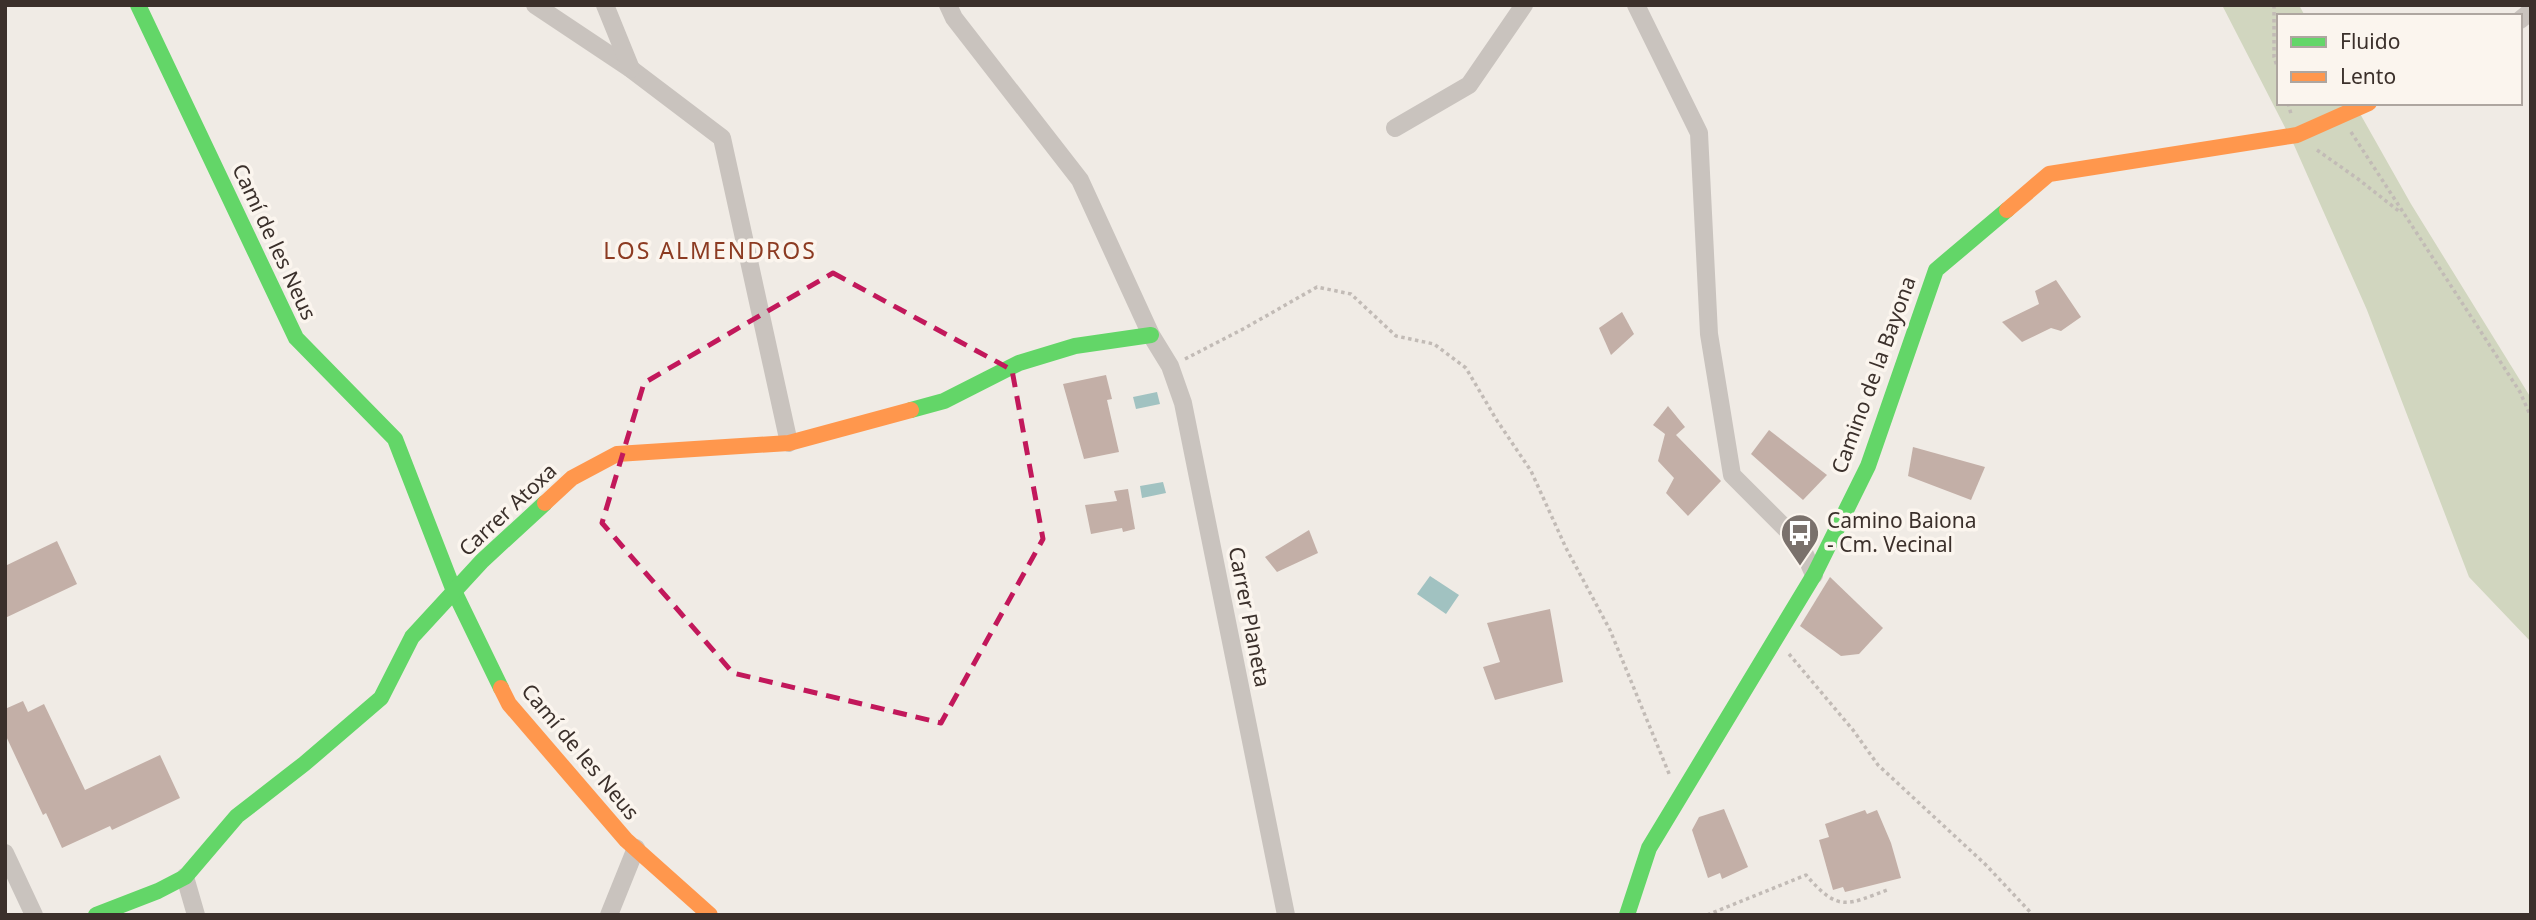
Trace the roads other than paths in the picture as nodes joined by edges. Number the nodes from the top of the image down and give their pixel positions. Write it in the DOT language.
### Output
graph roads {
  1 [pos="138,5"];
  2 [pos="535,5"];
  3 [pos="605,5"];
  4 [pos="948,5"];
  5 [pos="1524,5"];
  6 [pos="1636,5"];
  7 [pos="631,69"];
  8 [pos="2365,105"];
  9 [pos="1395,128"];
  10 [pos="1152,335"];
  11 [pos="789,443"];
  12 [pos="1814,575"];
  13 [pos="454,591"];
  14 [pos="636,848"];
  15 [pos="5,853"];
  16 [pos="185,877"];
  17 [pos="34,915"];
  18 [pos="96,915"];
  19 [pos="195,915"];
  20 [pos="609,915"];
  21 [pos="710,915"];
  22 [pos="1286,915"];
  23 [pos="1627,915"];
  1 -- 13 [label="street, Camí de les Neus"];
  2 -- 7 [label="street"];
  3 -- 7 [label="street"];
  4 -- 10 [label="street, Carrer Planeta"];
  5 -- 9 [label="street"];
  6 -- 12 [label="street"];
  7 -- 11 [label="street"];
  8 -- 12 [label="street, Camino de la Bayona"];
  10 -- 11 [label="street, Carrer Atoxa"];
  10 -- 22 [label="street, Carrer Planeta"];
  11 -- 13 [label="street, Carrer Atoxa"];
  12 -- 23 [label="street, Camino de la Bayona"];
  13 -- 14 [label="street, Camí de les Neus"];
  13 -- 16 [label="street, Carrer Atoxa"];
  14 -- 20 [label="street"];
  14 -- 21 [label="street, Camí de les Neus"];
  15 -- 17 [label="street"];
  16 -- 18 [label="street, Carrer Atoxa"];
  16 -- 19 [label="street"];
}
